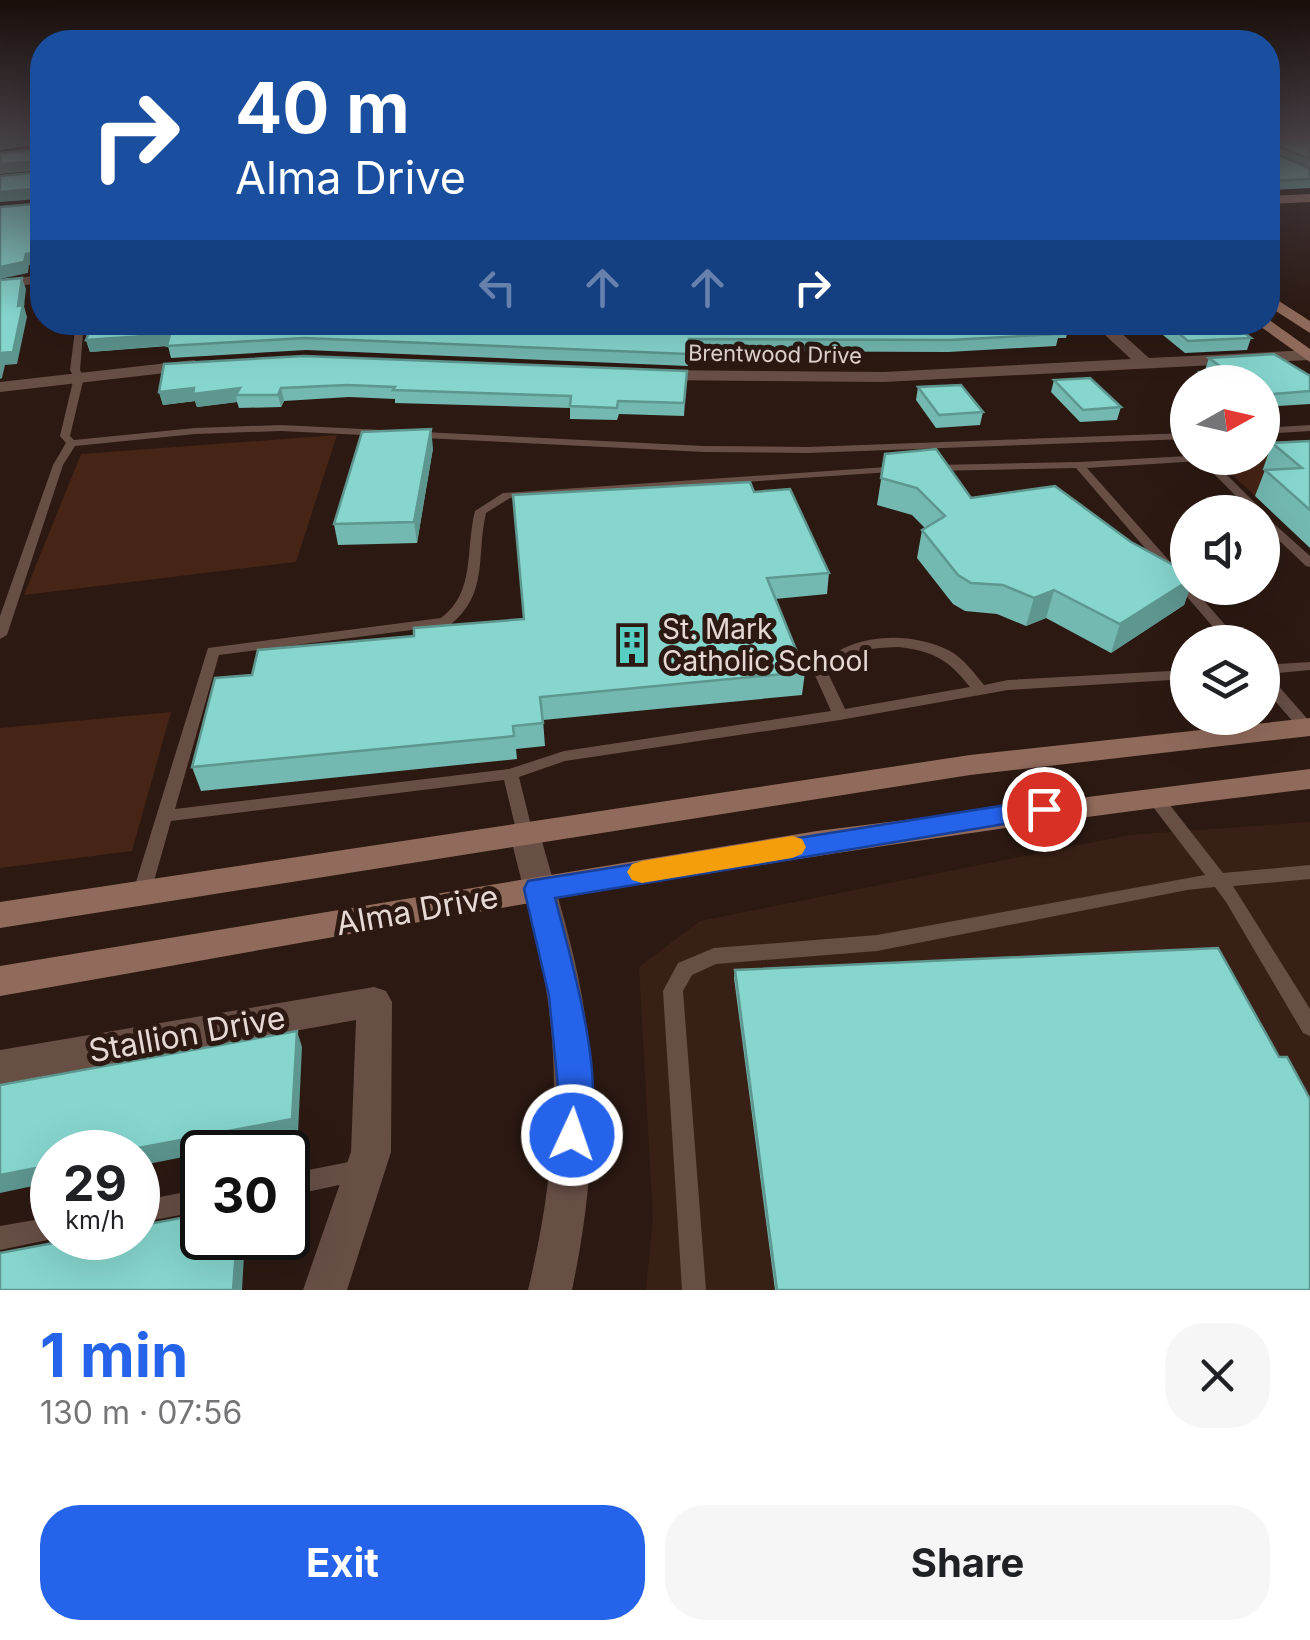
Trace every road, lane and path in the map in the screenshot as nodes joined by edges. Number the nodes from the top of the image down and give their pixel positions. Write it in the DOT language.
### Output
graph roads {
  1 [pos="1310,198"];
  2 [pos="1280,199"];
  3 [pos="30,207"];
  4 [pos="0,210"];
  5 [pos="30,280"];
  6 [pos="0,284"];
  7 [pos="1280,308"];
  8 [pos="1310,328"];
  9 [pos="79,335"];
  10 [pos="1114,335"];
  11 [pos="1280,335"];
  12 [pos="1309,356"];
  13 [pos="214,364"];
  14 [pos="1148,365"];
  15 [pos="642,374"];
  16 [pos="79,377"];
  17 [pos="0,387"];
  18 [pos="1310,428"];
  19 [pos="1280,430"];
  20 [pos="1170,437"];
  21 [pos="1310,442"];
  22 [pos="71,443"];
  23 [pos="1280,444"];
  24 [pos="1170,460"];
  25 [pos="1080,464"];
  26 [pos="1221,475"];
  27 [pos="1240,495"];
  28 [pos="1280,534"];
  29 [pos="1310,563"];
  30 [pos="1218,625"];
  31 [pos="0,635"];
  32 [pos="1310,666"];
  33 [pos="1280,670"];
  34 [pos="1170,675"];
  35 [pos="980,690"];
  36 [pos="1280,694"];
  37 [pos="840,715"];
  38 [pos="1309,729"];
  39 [pos="510,774"];
  40 [pos="1310,779"];
  41 [pos="1153,794"];
  42 [pos="164,816"];
  43 [pos="525,834"];
  44 [pos="1310,872"];
  45 [pos="1218,880"];
  46 [pos="538,889"];
  47 [pos="140,896"];
  48 [pos="0,915"];
  49 [pos="0,982"];
  50 [pos="1310,1027"];
  51 [pos="0,1067"];
  52 [pos="365,1170"];
  53 [pos="310,1180"];
  54 [pos="30,1232"];
  55 [pos="0,1238"];
  56 [pos="324,1290"];
  57 [pos="550,1290"];
  58 [pos="694,1290"];
  1 -- 2 [label="main road"];
  3 -- 4 [label="street"];
  5 -- 6 [label="street"];
  7 -- 8 [label="main road"];
  9 -- 16 [label="lane"];
  10 -- 14 [label="street"];
  11 -- 12 [label="main road"];
  12 -- 14 [label="street, Brentwood Drive"];
  13 -- 16 [label="street"];
  14 -- 15 [label="street, Brentwood Drive"];
  16 -- 17 [label="street"];
  16 -- 22 [label="lane"];
  18 -- 19 [label="lane"];
  20 -- 22 [label="lane"];
  21 -- 23 [label="lane"];
  22 -- 31 [label="lane"];
  24 -- 25 [label="lane"];
  25 -- 30 [label="lane"];
  25 -- 42 [label="lane"];
  26 -- 27 [label="lane"];
  28 -- 29 [label="lane"];
  32 -- 33 [label="lane"];
  34 -- 35 [label="lane"];
  35 -- 37 [label="lane"];
  35 -- 37 [label="lane"];
  36 -- 38 [label="lane"];
  37 -- 39 [label="lane"];
  38 -- 43 [label="main road, Alma Drive"];
  39 -- 42 [label="lane"];
  39 -- 43 [label="lane"];
  40 -- 41 [label="main road, Alma Drive"];
  41 -- 45 [label="lane"];
  41 -- 46 [label="main road, Alma Drive"];
  42 -- 47 [label="lane"];
  43 -- 46 [label="street"];
  43 -- 47 [label="main road, Alma Drive"];
  44 -- 45 [label="lane"];
  45 -- 50 [label="lane"];
  45 -- 58 [label="lane"];
  46 -- 49 [label="main road, Alma Drive"];
  46 -- 57 [label="street"];
  47 -- 48 [label="main road, Alma Drive"];
  51 -- 52 [label="street, Stallion Drive"];
  52 -- 53 [label="lane"];
  52 -- 56 [label="street"];
  54 -- 55 [label="lane"];
}
